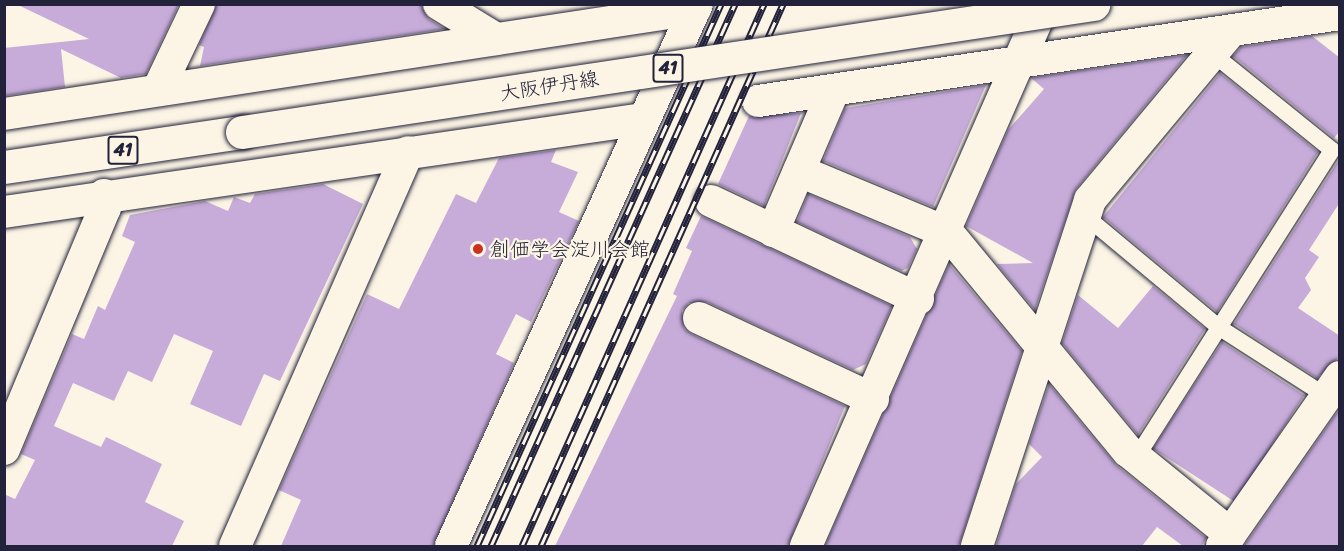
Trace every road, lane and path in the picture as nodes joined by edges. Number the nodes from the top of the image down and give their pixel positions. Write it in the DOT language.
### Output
graph roads {
  1 [pos="199,4"];
  2 [pos="1044,4"];
  3 [pos="1093,4"];
  4 [pos="696,7"];
  5 [pos="458,8"];
  6 [pos="1340,14"];
  7 [pos="496,39"];
  8 [pos="1221,43"];
  9 [pos="1018,66"];
  10 [pos="158,90"];
  11 [pos="832,94"];
  12 [pos="758,101"];
  13 [pos="4,114"];
  14 [pos="644,119"];
  15 [pos="1335,149"];
  16 [pos="408,152"];
  17 [pos="4,167"];
  18 [pos="799,171"];
  19 [pos="104,195"];
  20 [pos="711,201"];
  21 [pos="4,212"];
  22 [pos="1083,214"];
  23 [pos="773,231"];
  24 [pos="948,233"];
  25 [pos="918,299"];
  26 [pos="699,318"];
  27 [pos="1220,328"];
  28 [pos="1041,345"];
  29 [pos="1335,392"];
  30 [pos="873,399"];
  31 [pos="6,442"];
  32 [pos="1136,458"];
  33 [pos="1226,543"];
  34 [pos="235,546"];
  35 [pos="451,546"];
  36 [pos="806,546"];
  37 [pos="976,546"];
  1 -- 10 [label="street"];
  2 -- 9 [label="street"];
  3 -- 17 [label="main road, 大阪伊丹線 / 41, bridge"];
  4 -- 7 [label="street"];
  4 -- 14 [label="street"];
  5 -- 7 [label="street"];
  6 -- 8 [label="street"];
  7 -- 10 [label="street"];
  8 -- 9 [label="street"];
  8 -- 15 [label="lane"];
  8 -- 22 [label="street"];
  9 -- 11 [label="street"];
  9 -- 24 [label="street"];
  10 -- 13 [label="street"];
  11 -- 12 [label="street"];
  11 -- 18 [label="street"];
  14 -- 16 [label="street"];
  14 -- 35 [label="street"];
  15 -- 27 [label="lane"];
  16 -- 19 [label="street"];
  16 -- 34 [label="street"];
  18 -- 23 [label="street"];
  18 -- 24 [label="street"];
  19 -- 21 [label="street"];
  19 -- 31 [label="street"];
  20 -- 23 [label="street"];
  22 -- 27 [label="lane"];
  22 -- 28 [label="street"];
  23 -- 25 [label="street"];
  24 -- 25 [label="street"];
  24 -- 28 [label="street"];
  25 -- 30 [label="street"];
  26 -- 30 [label="street"];
  27 -- 29 [label="lane"];
  27 -- 32 [label="lane"];
  28 -- 32 [label="street"];
  28 -- 37 [label="street"];
  29 -- 33 [label="street"];
  30 -- 36 [label="street"];
  32 -- 33 [label="street"];
}
